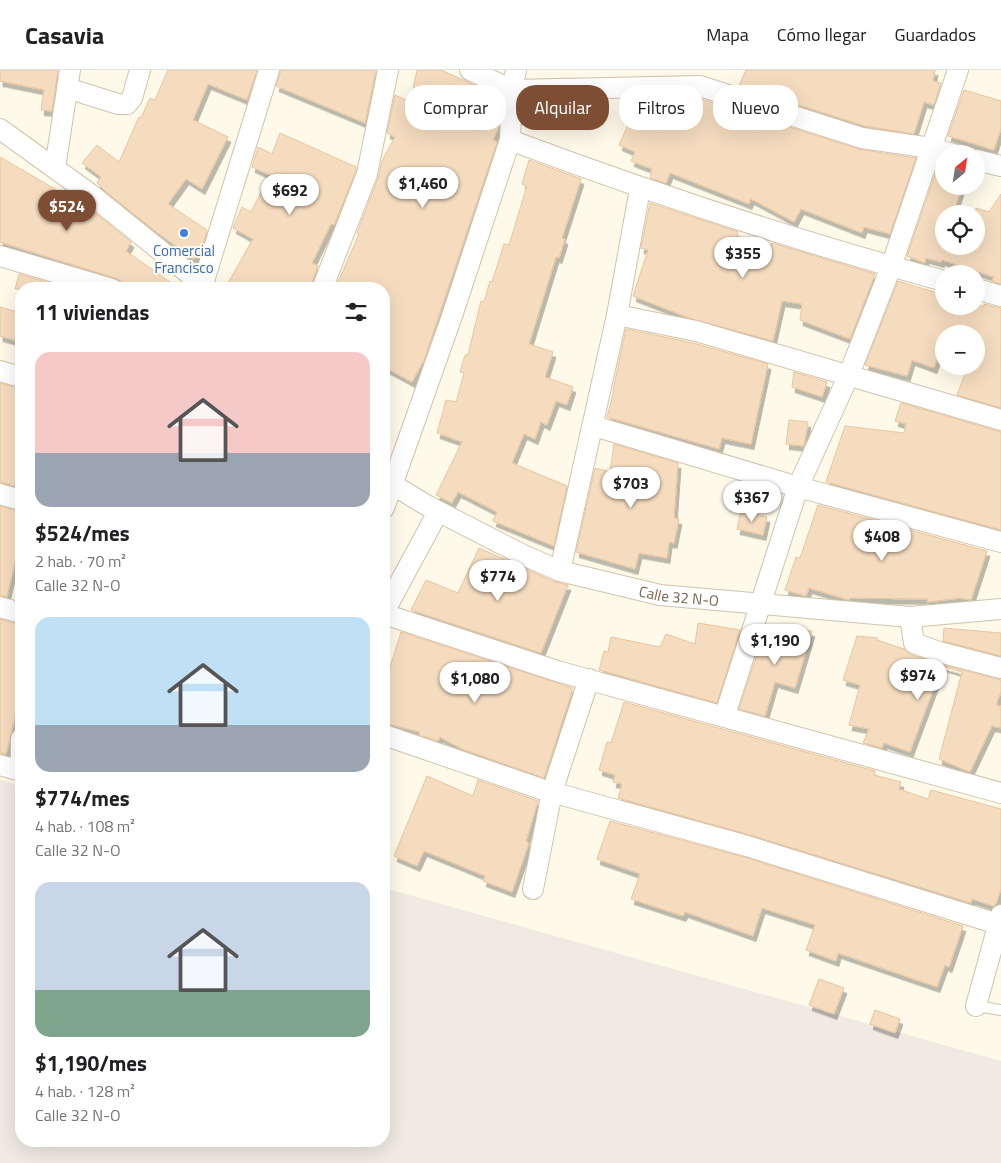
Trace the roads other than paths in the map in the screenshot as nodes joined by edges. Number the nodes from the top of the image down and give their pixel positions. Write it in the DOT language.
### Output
graph roads {
  1 [pos="140,70"];
  2 [pos="268,70"];
  3 [pos="388,70"];
  4 [pos="470,70"];
  5 [pos="516,70"];
  6 [pos="958,70"];
  7 [pos="703,78"];
  8 [pos="69,79"];
  9 [pos="512,90"];
  10 [pos="0,128"];
  11 [pos="510,140"];
  12 [pos="931,148"];
  13 [pos="935,149"];
  14 [pos="985,162"];
  15 [pos="1001,166"];
  16 [pos="55,168"];
  17 [pos="640,189"];
  18 [pos="0,256"];
  19 [pos="891,267"];
  20 [pos="935,279"];
  21 [pos="88,282"];
  22 [pos="199,282"];
  23 [pos="206,282"];
  24 [pos="325,282"];
  25 [pos="985,292"];
  26 [pos="1001,296"];
  27 [pos="617,316"];
  28 [pos="0,371"];
  29 [pos="15,375"];
  30 [pos="848,377"];
  31 [pos="1001,420"];
  32 [pos="594,426"];
  33 [pos="390,471"];
  34 [pos="390,481"];
  35 [pos="798,487"];
  36 [pos="0,494"];
  37 [pos="15,498"];
  38 [pos="438,512"];
  39 [pos="1001,542"];
  40 [pos="560,571"];
  41 [pos="390,590"];
  42 [pos="762,603"];
  43 [pos="0,607"];
  44 [pos="1001,609"];
  45 [pos="15,611"];
  46 [pos="390,615"];
  47 [pos="910,617"];
  48 [pos="1001,668"];
  49 [pos="589,679"];
  50 [pos="725,716"];
  51 [pos="390,737"];
  52 [pos="0,765"];
  53 [pos="15,769"];
  54 [pos="552,792"];
  55 [pos="1001,792"];
  56 [pos="534,889"];
  57 [pos="1000,921"];
  58 [pos="976,1006"];
  59 [pos="1001,1010"];
  1 -- 8 [label="street"];
  2 -- 23 [label="street"];
  3 -- 24 [label="street"];
  4 -- 9 [label="street"];
  5 -- 9 [label="street"];
  6 -- 12 [label="street"];
  7 -- 9 [label="street"];
  7 -- 12 [label="street"];
  8 -- 16 [label="street"];
  9 -- 11 [label="street"];
  10 -- 16 [label="street"];
  11 -- 17 [label="street"];
  11 -- 33 [label="street"];
  12 -- 13 [label="street"];
  12 -- 19 [label="street"];
  14 -- 15 [label="street"];
  16 -- 22 [label="street"];
  17 -- 19 [label="street"];
  17 -- 27 [label="street"];
  18 -- 21 [label="street"];
  19 -- 20 [label="street"];
  19 -- 30 [label="street"];
  25 -- 26 [label="street"];
  27 -- 30 [label="street"];
  27 -- 32 [label="street"];
  28 -- 29 [label="street"];
  30 -- 31 [label="street"];
  30 -- 35 [label="street"];
  32 -- 35 [label="street"];
  32 -- 40 [label="street"];
  34 -- 38 [label="street, Calle 32 N-O"];
  35 -- 39 [label="street"];
  35 -- 42 [label="street"];
  36 -- 37 [label="street"];
  38 -- 40 [label="street, Calle 32 N-O"];
  38 -- 41 [label="street"];
  40 -- 42 [label="street, Calle 32 N-O"];
  42 -- 47 [label="street, Calle 32 N-O"];
  42 -- 50 [label="street"];
  43 -- 45 [label="street"];
  44 -- 47 [label="street, Calle 32 N-O"];
  46 -- 49 [label="street"];
  47 -- 48 [label="street"];
  49 -- 50 [label="street"];
  49 -- 54 [label="street"];
  50 -- 55 [label="street"];
  51 -- 54 [label="street"];
  52 -- 53 [label="street"];
  54 -- 56 [label="street"];
  54 -- 57 [label="street"];
  57 -- 58 [label="street"];
  58 -- 59 [label="lane"];
}
